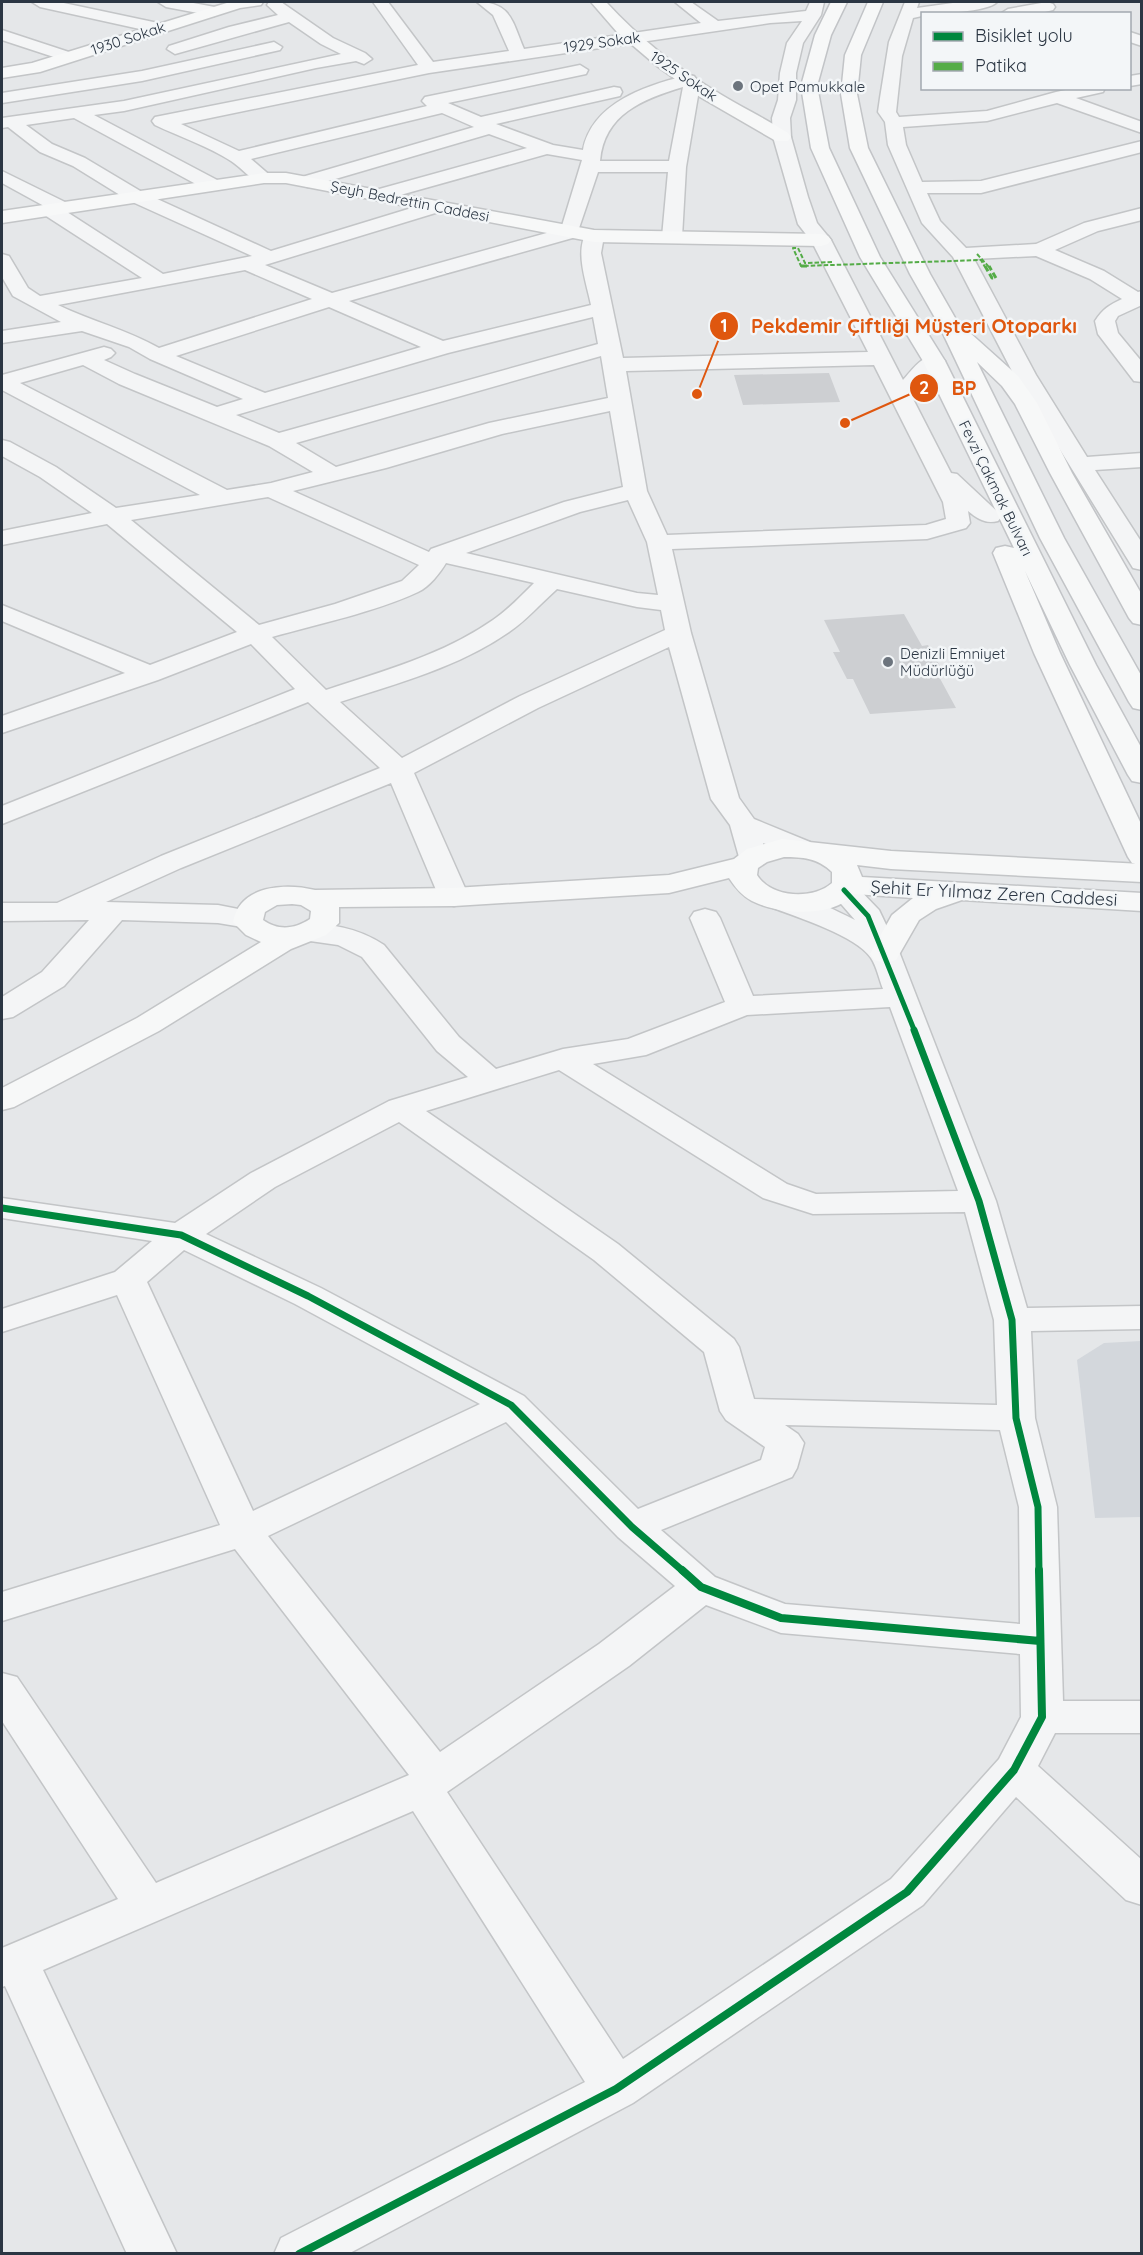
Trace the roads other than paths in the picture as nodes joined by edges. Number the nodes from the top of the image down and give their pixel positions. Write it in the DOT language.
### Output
graph roads {
  1 [pos="40,2"];
  2 [pos="166,2"];
  3 [pos="255,2"];
  4 [pos="270,2"];
  5 [pos="380,2"];
  6 [pos="484,2"];
  7 [pos="598,2"];
  8 [pos="682,2"];
  9 [pos="839,2"];
  10 [pos="874,2"];
  11 [pos="989,2"];
  12 [pos="1047,7"];
  13 [pos="815,8"];
  14 [pos="909,8"];
  15 [pos="214,11"];
  16 [pos="1019,12"];
  17 [pos="292,16"];
  18 [pos="715,26"];
  19 [pos="158,28"];
  20 [pos="235,30"];
  21 [pos="5,37"];
  22 [pos="632,38"];
  23 [pos="274,47"];
  24 [pos="544,50"];
  25 [pos="163,52"];
  26 [pos="518,53"];
  27 [pos="359,56"];
  28 [pos="69,57"];
  29 [pos="316,63"];
  30 [pos="113,64"];
  31 [pos="34,68"];
  32 [pos="429,68"];
  33 [pos="580,70"];
  34 [pos="2,73"];
  35 [pos="391,75"];
  36 [pos="62,76"];
  37 [pos="690,82"];
  38 [pos="81,85"];
  39 [pos="1039,90"];
  40 [pos="1088,90"];
  41 [pos="623,96"];
  42 [pos="1058,97"];
  43 [pos="2,98"];
  44 [pos="286,98"];
  45 [pos="124,106"];
  46 [pos="444,107"];
  47 [pos="307,108"];
  48 [pos="75,112"];
  49 [pos="329,118"];
  50 [pos="6,122"];
  51 [pos="166,122"];
  52 [pos="894,123"];
  53 [pos="484,125"];
  54 [pos="351,128"];
  55 [pos="1142,128"];
  56 [pos="782,137"];
  57 [pos="1142,146"];
  58 [pos="545,149"];
  59 [pos="237,157"];
  60 [pos="591,161"];
  61 [pos="677,167"];
  62 [pos="2,176"];
  63 [pos="264,178"];
  64 [pos="308,181"];
  65 [pos="212,185"];
  66 [pos="915,188"];
  67 [pos="379,195"];
  68 [pos="135,196"];
  69 [pos="435,207"];
  70 [pos="56,209"];
  71 [pos="1142,214"];
  72 [pos="2,217"];
  73 [pos="568,232"];
  74 [pos="594,236"];
  75 [pos="672,237"];
  76 [pos="821,240"];
  77 [pos="1039,250"];
  78 [pos="961,254"];
  79 [pos="269,257"];
  80 [pos="2,260"];
  81 [pos="247,264"];
  82 [pos="159,280"];
  83 [pos="1139,298"];
  84 [pos="330,300"];
  85 [pos="37,303"];
  86 [pos="601,309"];
  87 [pos="948,323"];
  88 [pos="83,325"];
  89 [pos="2,337"];
  90 [pos="1142,342"];
  91 [pos="136,343"];
  92 [pos="1118,344"];
  93 [pos="441,348"];
  94 [pos="157,355"];
  95 [pos="612,356"];
  96 [pos="84,358"];
  97 [pos="882,358"];
  98 [pos="934,361"];
  99 [pos="373,369"];
  100 [pos="1142,376"];
  101 [pos="2,381"];
  102 [pos="429,396"];
  103 [pos="901,398"];
  104 [pos="261,399"];
  105 [pos="619,402"];
  106 [pos="216,414"];
  107 [pos="498,428"];
  108 [pos="277,441"];
  109 [pos="2,447"];
  110 [pos="1142,460"];
  111 [pos="933,463"];
  112 [pos="1079,464"];
  113 [pos="332,474"];
  114 [pos="271,490"];
  115 [pos="635,491"];
  116 [pos="222,496"];
  117 [pos="112,516"];
  118 [pos="990,516"];
  119 [pos="2,538"];
  120 [pos="659,542"];
  121 [pos="437,558"];
  122 [pos="1142,563"];
  123 [pos="552,580"];
  124 [pos="673,604"];
  125 [pos="2,612"];
  126 [pos="1142,618"];
  127 [pos="678,633"];
  128 [pos="255,634"];
  129 [pos="149,674"];
  130 [pos="317,695"];
  131 [pos="1142,702"];
  132 [pos="2,725"];
  133 [pos="399,770"];
  134 [pos="1142,775"];
  135 [pos="2,816"];
  136 [pos="1133,827"];
  137 [pos="747,845"];
  138 [pos="811,850"];
  139 [pos="1142,857"];
  140 [pos="1142,873"];
  141 [pos="683,881"];
  142 [pos="845,887"];
  143 [pos="978,892"];
  144 [pos="454,897"];
  145 [pos="314,899"];
  146 [pos="777,900"];
  147 [pos="1142,902"];
  148 [pos="65,910"];
  149 [pos="2,912"];
  150 [pos="113,912"];
  151 [pos="254,914"];
  152 [pos="705,918"];
  153 [pos="306,933"];
  154 [pos="885,954"];
  155 [pos="220,981"];
  156 [pos="901,997"];
  157 [pos="742,1006"];
  158 [pos="2,1010"];
  159 [pos="563,1059"];
  160 [pos="490,1080"];
  161 [pos="2,1100"];
  162 [pos="401,1108"];
  163 [pos="979,1201"];
  164 [pos="2,1208"];
  165 [pos="181,1235"];
  166 [pos="128,1280"];
  167 [pos="1142,1317"];
  168 [pos="1012,1320"];
  169 [pos="2,1321"];
  170 [pos="512,1405"];
  171 [pos="739,1411"];
  172 [pos="1016,1418"];
  173 [pos="632,1527"];
  174 [pos="243,1532"];
  175 [pos="701,1587"];
  176 [pos="2,1607"];
  177 [pos="1040,1641"];
  178 [pos="2,1688"];
  179 [pos="1042,1717"];
  180 [pos="1142,1717"];
  181 [pos="1014,1770"];
  182 [pos="429,1783"];
  183 [pos="1142,1887"];
  184 [pos="147,1906"];
  185 [pos="9,1966"];
  186 [pos="616,2089"];
  187 [pos="152,2253"];
  188 [pos="299,2253"];
  1 -- 19 [label="street"];
  2 -- 15 [label="street"];
  3 -- 15 [label="main road, 1930 Sokak"];
  4 -- 17 [label="street"];
  5 -- 32 [label="street"];
  6 -- 26 [label="street"];
  7 -- 22 [label="main road, 1925 Sokak"];
  8 -- 18 [label="street"];
  9 -- 98 [label="main road, Fevzi Çakmak Bulvarı"];
  10 -- 87 [label="main road, Fevzi Çakmak Bulvarı"];
  11 -- 14 [label="street"];
  12 -- 16 [label="street"];
  13 -- 18 [label="street, 1929 Sokak"];
  13 -- 56 [label="street"];
  14 -- 52 [label="street"];
  15 -- 19 [label="main road, 1930 Sokak"];
  17 -- 20 [label="street"];
  17 -- 27 [label="street"];
  18 -- 22 [label="street, 1929 Sokak"];
  19 -- 28 [label="main road, 1930 Sokak"];
  20 -- 23 [label="street"];
  20 -- 25 [label="street"];
  21 -- 28 [label="street"];
  22 -- 24 [label="street, 1929 Sokak"];
  22 -- 37 [label="main road, 1925 Sokak"];
  23 -- 29 [label="street"];
  23 -- 38 [label="street"];
  24 -- 26 [label="street, 1929 Sokak"];
  24 -- 33 [label="street"];
  26 -- 32 [label="street, 1929 Sokak"];
  27 -- 29 [label="street"];
  27 -- 35 [label="street"];
  28 -- 31 [label="main road, 1930 Sokak"];
  29 -- 45 [label="street"];
  30 -- 36 [label="street"];
  31 -- 34 [label="main road, 1930 Sokak"];
  31 -- 36 [label="street"];
  32 -- 35 [label="street, 1929 Sokak"];
  33 -- 41 [label="street"];
  33 -- 46 [label="street"];
  35 -- 44 [label="street, 1929 Sokak"];
  36 -- 38 [label="street"];
  37 -- 41 [label="street"];
  37 -- 56 [label="main road, 1925 Sokak"];
  37 -- 61 [label="street"];
  38 -- 43 [label="street"];
  38 -- 45 [label="street"];
  39 -- 42 [label="street"];
  40 -- 42 [label="street"];
  41 -- 53 [label="street"];
  41 -- 60 [label="street"];
  42 -- 52 [label="street"];
  42 -- 55 [label="street"];
  44 -- 47 [label="street"];
  44 -- 51 [label="street, 1929 Sokak"];
  45 -- 48 [label="street"];
  45 -- 51 [label="street"];
  46 -- 53 [label="street"];
  46 -- 54 [label="street"];
  48 -- 50 [label="street"];
  48 -- 65 [label="street"];
  49 -- 54 [label="street"];
  50 -- 68 [label="street"];
  51 -- 59 [label="street"];
  52 -- 66 [label="street"];
  53 -- 58 [label="street"];
  53 -- 64 [label="street"];
  54 -- 59 [label="street"];
  56 -- 76 [label="street"];
  57 -- 66 [label="street"];
  58 -- 60 [label="street"];
  58 -- 67 [label="street"];
  59 -- 63 [label="street"];
  60 -- 61 [label="street"];
  60 -- 73 [label="street"];
  61 -- 75 [label="street"];
  62 -- 70 [label="street"];
  63 -- 64 [label="main road, Şeyh Bedrettin Caddesi"];
  63 -- 65 [label="main road, Şeyh Bedrettin Caddesi"];
  64 -- 67 [label="main road, Şeyh Bedrettin Caddesi"];
  65 -- 68 [label="main road, Şeyh Bedrettin Caddesi"];
  66 -- 78 [label="street"];
  67 -- 69 [label="main road, Şeyh Bedrettin Caddesi"];
  68 -- 70 [label="main road, Şeyh Bedrettin Caddesi"];
  68 -- 79 [label="street"];
  69 -- 73 [label="main road, Şeyh Bedrettin Caddesi"];
  69 -- 79 [label="street"];
  70 -- 72 [label="main road, Şeyh Bedrettin Caddesi"];
  70 -- 82 [label="street"];
  71 -- 77 [label="street"];
  73 -- 74 [label="main road, Şeyh Bedrettin Caddesi"];
  73 -- 84 [label="street"];
  74 -- 75 [label="main road, Şeyh Bedrettin Caddesi"];
  74 -- 86 [label="street"];
  75 -- 76 [label="main road, Şeyh Bedrettin Caddesi"];
  76 -- 97 [label="street"];
  77 -- 78 [label="street"];
  77 -- 83 [label="street"];
  78 -- 112 [label="street"];
  79 -- 81 [label="street"];
  80 -- 85 [label="street"];
  81 -- 82 [label="street"];
  81 -- 84 [label="street"];
  82 -- 85 [label="street"];
  83 -- 92 [label="street"];
  84 -- 93 [label="street"];
  84 -- 94 [label="street"];
  85 -- 88 [label="street"];
  86 -- 93 [label="street"];
  86 -- 95 [label="street"];
  87 -- 126 [label="main road"];
  87 -- 131 [label="main road, Fevzi Çakmak Bulvarı"];
  88 -- 89 [label="street"];
  88 -- 91 [label="street"];
  90 -- 92 [label="street"];
  91 -- 94 [label="street"];
  91 -- 96 [label="street"];
  92 -- 100 [label="street"];
  93 -- 99 [label="street"];
  94 -- 104 [label="street"];
  95 -- 97 [label="street"];
  95 -- 102 [label="street"];
  95 -- 105 [label="street"];
  96 -- 101 [label="street"];
  96 -- 106 [label="street"];
  97 -- 103 [label="street"];
  98 -- 103 [label="street"];
  98 -- 118 [label="main road"];
  98 -- 134 [label="main road, Fevzi Çakmak Bulvarı"];
  99 -- 102 [label="street"];
  99 -- 104 [label="street"];
  101 -- 116 [label="street"];
  102 -- 107 [label="street"];
  102 -- 108 [label="street"];
  103 -- 111 [label="street"];
  104 -- 106 [label="street"];
  105 -- 107 [label="street"];
  105 -- 115 [label="street"];
  106 -- 108 [label="street"];
  107 -- 113 [label="street"];
  108 -- 113 [label="street"];
  109 -- 117 [label="street"];
  110 -- 112 [label="street"];
  111 -- 118 [label="street"];
  111 -- 120 [label="street"];
  112 -- 122 [label="street"];
  113 -- 114 [label="street"];
  114 -- 116 [label="street"];
  114 -- 121 [label="street"];
  115 -- 120 [label="street"];
  115 -- 121 [label="street"];
  116 -- 117 [label="street"];
  117 -- 119 [label="street"];
  117 -- 128 [label="street"];
  118 -- 136 [label="main road"];
  120 -- 124 [label="street"];
  121 -- 123 [label="street"];
  121 -- 128 [label="street"];
  123 -- 124 [label="street"];
  123 -- 130 [label="street"];
  124 -- 127 [label="street"];
  125 -- 129 [label="street"];
  127 -- 133 [label="street"];
  127 -- 137 [label="street"];
  128 -- 129 [label="street"];
  128 -- 130 [label="street"];
  129 -- 132 [label="street"];
  130 -- 133 [label="street"];
  130 -- 135 [label="street"];
  133 -- 144 [label="street"];
  133 -- 148 [label="street"];
  136 -- 139 [label="main road"];
  137 -- 138 [label="main road"];
  137 -- 141 [label="main road"];
  137 -- 146 [label="main road"];
  138 -- 140 [label="main road"];
  138 -- 142 [label="main road"];
  141 -- 144 [label="main road"];
  141 -- 146 [label="main road"];
  142 -- 143 [label="main road, Şehit Er Yılmaz Zeren Caddesi"];
  142 -- 146 [label="main road"];
  142 -- 154 [label="street"];
  143 -- 147 [label="main road, Şehit Er Yılmaz Zeren Caddesi"];
  143 -- 154 [label="main road"];
  144 -- 145 [label="main road"];
  144 -- 153 [label="main road"];
  145 -- 151 [label="main road"];
  145 -- 153 [label="main road"];
  146 -- 154 [label="street"];
  148 -- 149 [label="street"];
  148 -- 150 [label="street"];
  150 -- 151 [label="street"];
  150 -- 158 [label="street"];
  151 -- 153 [label="main road"];
  151 -- 155 [label="main road"];
  152 -- 157 [label="street"];
  153 -- 155 [label="main road"];
  153 -- 160 [label="street"];
  154 -- 156 [label="street"];
  155 -- 161 [label="main road"];
  156 -- 157 [label="street"];
  156 -- 163 [label="street"];
  157 -- 159 [label="street"];
  159 -- 160 [label="street"];
  159 -- 163 [label="street"];
  160 -- 162 [label="street"];
  162 -- 165 [label="street"];
  162 -- 171 [label="street"];
  163 -- 168 [label="street"];
  164 -- 165 [label="street"];
  165 -- 166 [label="street"];
  165 -- 170 [label="street"];
  166 -- 169 [label="street"];
  166 -- 174 [label="street"];
  167 -- 168 [label="street"];
  168 -- 172 [label="street"];
  170 -- 173 [label="street"];
  170 -- 174 [label="street"];
  171 -- 172 [label="street"];
  171 -- 173 [label="street"];
  172 -- 177 [label="street"];
  173 -- 175 [label="street"];
  174 -- 176 [label="street"];
  174 -- 182 [label="street"];
  175 -- 177 [label="street"];
  175 -- 182 [label="street"];
  177 -- 179 [label="street"];
  178 -- 184 [label="street"];
  179 -- 180 [label="street"];
  179 -- 181 [label="street"];
  181 -- 183 [label="street"];
  181 -- 186 [label="street"];
  182 -- 184 [label="street"];
  182 -- 186 [label="street"];
  184 -- 185 [label="street"];
  185 -- 187 [label="street"];
  186 -- 188 [label="street"];
}
